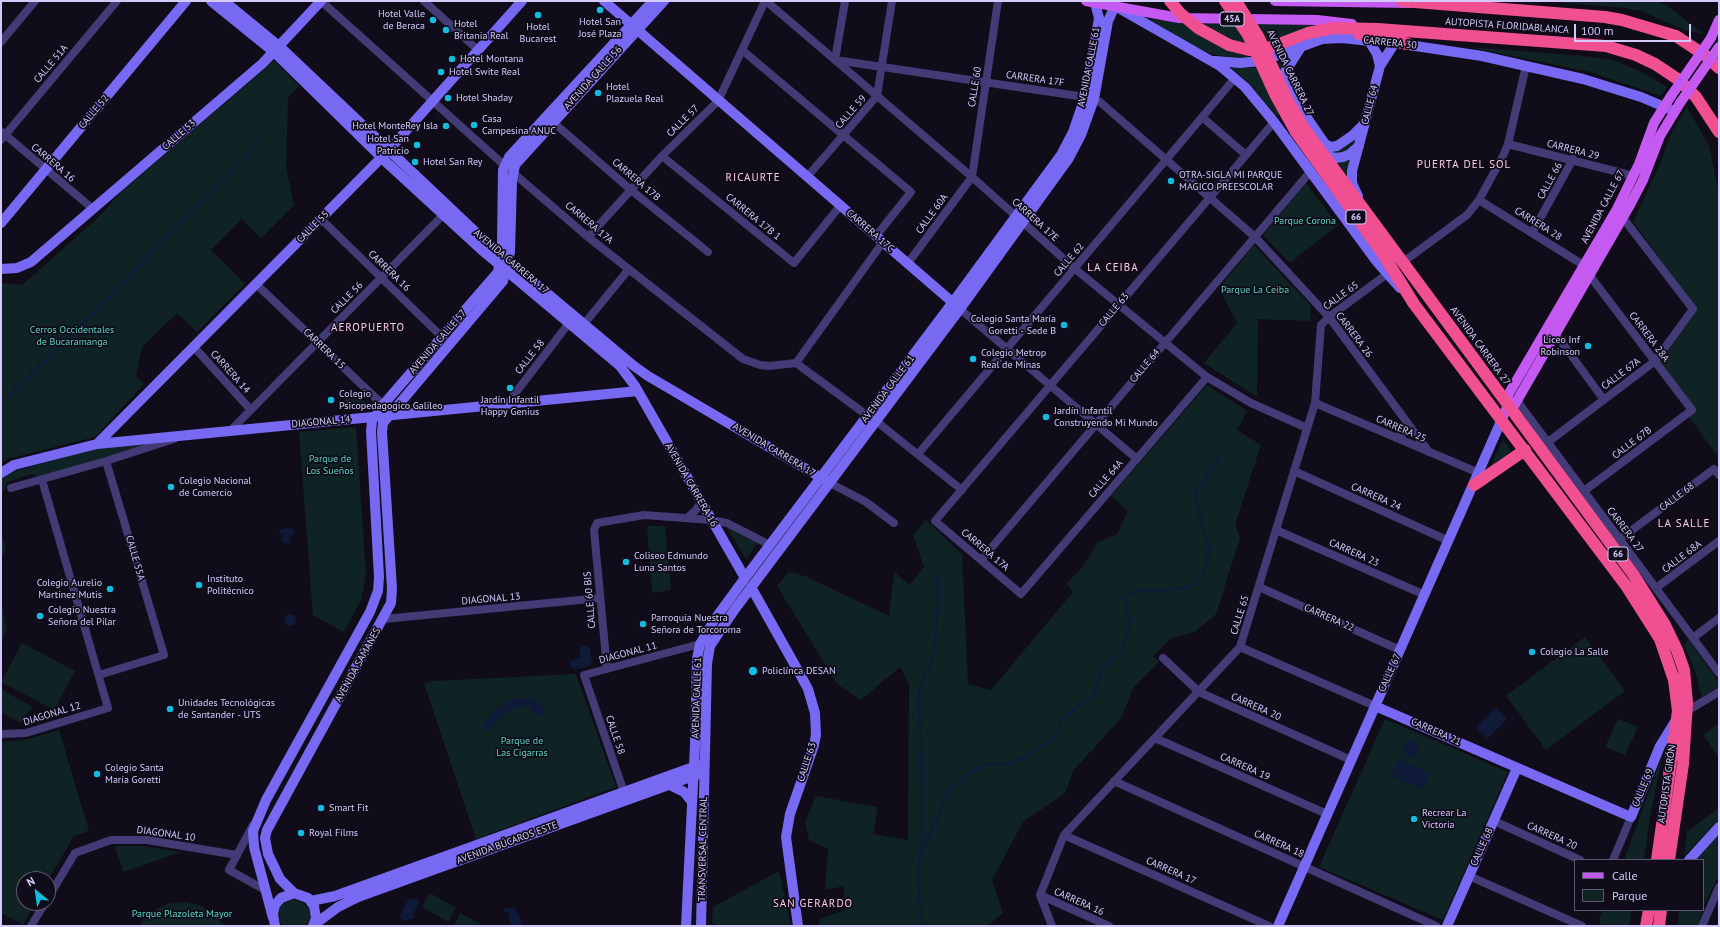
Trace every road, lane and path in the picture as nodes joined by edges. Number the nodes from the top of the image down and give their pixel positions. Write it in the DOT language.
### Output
graph roads {
  1 [pos="35,1"];
  2 [pos="117,1"];
  3 [pos="186,1"];
  4 [pos="211,1"];
  5 [pos="224,1"];
  6 [pos="321,1"];
  7 [pos="424,1"];
  8 [pos="522,1"];
  9 [pos="604,1"];
  10 [pos="653,1"];
  11 [pos="664,1"];
  12 [pos="766,1"];
  13 [pos="845,1"];
  14 [pos="892,1"];
  15 [pos="998,1"];
  16 [pos="1170,1"];
  17 [pos="1225,1"];
  18 [pos="1236,1"];
  19 [pos="1275,1"];
  20 [pos="1090,2"];
  21 [pos="1408,2"];
  22 [pos="1115,6"];
  23 [pos="1719,20"];
  24 [pos="634,28"];
  25 [pos="1332,28"];
  26 [pos="1378,29"];
  27 [pos="1369,41"];
  28 [pos="1,42"];
  29 [pos="1394,44"];
  30 [pos="1408,44"];
  31 [pos="1302,46"];
  32 [pos="1719,47"];
  33 [pos="277,49"];
  34 [pos="478,50"];
  35 [pos="742,50"];
  36 [pos="835,60"];
  37 [pos="1210,60"];
  38 [pos="1380,66"];
  39 [pos="1526,66"];
  40 [pos="882,67"];
  41 [pos="1719,68"];
  42 [pos="1235,78"];
  43 [pos="986,82"];
  44 [pos="877,96"];
  45 [pos="1090,98"];
  46 [pos="433,101"];
  47 [pos="718,101"];
  48 [pos="1298,106"];
  49 [pos="1664,107"];
  50 [pos="1677,107"];
  51 [pos="1202,117"];
  52 [pos="553,122"];
  53 [pos="1274,122"];
  54 [pos="1366,123"];
  55 [pos="1300,130"];
  56 [pos="1719,132"];
  57 [pos="843,135"];
  58 [pos="2,136"];
  59 [pos="1360,144"];
  60 [pos="1508,144"];
  61 [pos="385,154"];
  62 [pos="1246,155"];
  63 [pos="1322,155"];
  64 [pos="662,156"];
  65 [pos="1574,159"];
  66 [pos="1166,160"];
  67 [pos="504,165"];
  68 [pos="46,169"];
  69 [pos="513,172"];
  70 [pos="1310,172"];
  71 [pos="1634,176"];
  72 [pos="807,177"];
  73 [pos="972,177"];
  74 [pos="631,190"];
  75 [pos="1210,198"];
  76 [pos="1479,200"];
  77 [pos="840,206"];
  78 [pos="93,209"];
  79 [pos="444,214"];
  80 [pos="1623,218"];
  81 [pos="321,219"];
  82 [pos="1020,220"];
  83 [pos="1373,222"];
  84 [pos="1,223"];
  85 [pos="1532,233"];
  86 [pos="588,237"];
  87 [pos="1255,237"];
  88 [pos="879,239"];
  89 [pos="708,252"];
  90 [pos="1403,262"];
  91 [pos="504,263"];
  92 [pos="908,263"];
  93 [pos="1585,266"];
  94 [pos="629,268"];
  95 [pos="1074,268"];
  96 [pos="1,269"];
  97 [pos="1387,274"];
  98 [pos="1590,276"];
  99 [pos="381,277"];
  100 [pos="256,284"];
  101 [pos="1414,304"];
  102 [pos="1119,305"];
  103 [pos="957,306"];
  104 [pos="1329,317"];
  105 [pos="569,323"];
  106 [pos="584,324"];
  107 [pos="1550,325"];
  108 [pos="1556,334"];
  109 [pos="442,337"];
  110 [pos="317,342"];
  111 [pos="1165,343"];
  112 [pos="194,347"];
  113 [pos="1007,348"];
  114 [pos="1655,362"];
  115 [pos="796,363"];
  116 [pos="648,376"];
  117 [pos="1207,377"];
  118 [pos="1051,385"];
  119 [pos="636,389"];
  120 [pos="1519,397"];
  121 [pos="1604,400"];
  122 [pos="1315,403"];
  123 [pos="507,404"];
  124 [pos="383,405"];
  125 [pos="1508,405"];
  126 [pos="251,410"];
  127 [pos="1692,410"];
  128 [pos="388,415"];
  129 [pos="374,417"];
  130 [pos="872,418"];
  131 [pos="1502,419"];
  132 [pos="1096,424"];
  133 [pos="1409,425"];
  134 [pos="1307,428"];
  135 [pos="230,431"];
  136 [pos="186,435"];
  137 [pos="1396,438"];
  138 [pos="1548,442"];
  139 [pos="97,444"];
  140 [pos="1525,450"];
  141 [pos="1429,452"];
  142 [pos="918,454"];
  143 [pos="1137,459"];
  144 [pos="106,461"];
  145 [pos="1294,471"];
  146 [pos="1717,472"];
  147 [pos="1,473"];
  148 [pos="1479,474"];
  149 [pos="42,480"];
  150 [pos="825,480"];
  151 [pos="1474,485"];
  152 [pos="11,488"];
  153 [pos="962,490"];
  154 [pos="1584,491"];
  155 [pos="701,502"];
  156 [pos="687,518"];
  157 [pos="711,520"];
  158 [pos="935,521"];
  159 [pos="894,524"];
  160 [pos="1276,530"];
  161 [pos="1620,539"];
  162 [pos="1449,541"];
  163 [pos="1719,541"];
  164 [pos="770,545"];
  165 [pos="981,560"];
  166 [pos="745,578"];
  167 [pos="751,587"];
  168 [pos="1259,587"];
  169 [pos="1656,588"];
  170 [pos="1021,594"];
  171 [pos="1425,595"];
  172 [pos="600,598"];
  173 [pos="384,618"];
  174 [pos="1719,618"];
  175 [pos="1693,638"];
  176 [pos="700,644"];
  177 [pos="1240,647"];
  178 [pos="1400,650"];
  179 [pos="1163,658"];
  180 [pos="606,669"];
  181 [pos="1719,673"];
  182 [pos="99,675"];
  183 [pos="584,675"];
  184 [pos="1198,692"];
  185 [pos="1719,692"];
  186 [pos="1375,706"];
  187 [pos="1682,714"];
  188 [pos="1,734"];
  189 [pos="1155,738"];
  190 [pos="1351,760"];
  191 [pos="705,768"];
  192 [pos="1517,768"];
  193 [pos="694,771"];
  194 [pos="1114,781"];
  195 [pos="670,785"];
  196 [pos="625,796"];
  197 [pos="692,802"];
  198 [pos="260,812"];
  199 [pos="1327,814"];
  200 [pos="1631,817"];
  201 [pos="1494,821"];
  202 [pos="1719,827"];
  203 [pos="1064,835"];
  204 [pos="237,855"];
  205 [pos="1578,859"];
  206 [pos="1613,859"];
  207 [pos="1657,859"];
  208 [pos="1669,859"];
  209 [pos="1690,859"];
  210 [pos="1304,866"];
  211 [pos="1469,876"];
  212 [pos="56,885"];
  213 [pos="1719,888"];
  214 [pos="265,890"];
  215 [pos="294,893"];
  216 [pos="1040,895"];
  217 [pos="311,901"];
  218 [pos="40,911"];
  219 [pos="1649,911"];
  220 [pos="1661,911"];
  221 [pos="274,922"];
  222 [pos="314,925"];
  223 [pos="31,926"];
  224 [pos="686,926"];
  225 [pos="701,926"];
  226 [pos="798,926"];
  227 [pos="1052,926"];
  228 [pos="1109,926"];
  229 [pos="1269,926"];
  230 [pos="1278,926"];
  231 [pos="1436,926"];
  232 [pos="1447,926"];
  233 [pos="1582,926"];
  234 [pos="1646,926"];
  235 [pos="1659,926"];
  236 [pos="1702,926"];
  1 -- 28 [label="street"];
  2 -- 58 [label="street, CALLE 51A"];
  3 -- 68 [label="main road, CALLE 52"];
  4 -- 33 [label="main road, AVENIDA CARRERA 17"];
  5 -- 33 [label="main road, AVENIDA CARRERA 17"];
  6 -- 33 [label="main road, CALLE 53"];
  6 -- 46 [label="street, CARRERA 17A"];
  7 -- 34 [label="street"];
  8 -- 34 [label="main road, CALLE 55"];
  9 -- 24 [label="main road, CARRERA 17C"];
  10 -- 24 [label="main road, AVENIDA CALLE 56"];
  11 -- 24 [label="main road, AVENIDA CALLE 56"];
  12 -- 35 [label="street, CALLE 57"];
  12 -- 36 [label="street, CARRERA 17E"];
  13 -- 36 [label="street"];
  14 -- 40 [label="street, CALLE 59"];
  15 -- 43 [label="street, CALLE 60"];
  16 -- 25 [label="highway, bridge"];
  17 -- 55 [label="highway, AVENIDA CARRERA 27 / 66, bridge"];
  18 -- 55 [label="highway, AVENIDA CARRERA 27 / 66, bridge"];
  19 -- 21 [label="main road"];
  20 -- 22 [label="main road, 45A"];
  20 -- 45 [label="main road, AVENIDA CALLE 61"];
  21 -- 41 [label="highway, AUTOPISTA FLORIDABLANCA"];
  22 -- 26 [label="main road, 45A"];
  22 -- 37 [label="main road, CARRERA 30"];
  22 -- 45 [label="main road, AVENIDA CALLE 61"];
  23 -- 49 [label="main road, AVENIDA CALLE 67, bridge"];
  24 -- 47 [label="main road, CARRERA 17C"];
  24 -- 52 [label="main road, AVENIDA CALLE 56"];
  24 -- 67 [label="main road, AVENIDA CALLE 56"];
  25 -- 26 [label="highway, AUTOPISTA FLORIDABLANCA"];
  25 -- 30 [label="highway"];
  26 -- 56 [label="highway, AUTOPISTA FLORIDABLANCA / 45A"];
  27 -- 29 [label="main road, CARRERA 30"];
  27 -- 31 [label="main road, CARRERA 30"];
  27 -- 38 [label="main road"];
  29 -- 30 [label="main road, CARRERA 30"];
  29 -- 38 [label="main road, CALLE 64"];
  30 -- 39 [label="main road, CARRERA 30"];
  31 -- 37 [label="main road, CARRERA 30"];
  31 -- 48 [label="main road"];
  32 -- 50 [label="main road, bridge"];
  33 -- 61 [label="main road, AVENIDA CARRERA 17"];
  33 -- 78 [label="main road, CALLE 53"];
  34 -- 46 [label="main road, CALLE 55"];
  35 -- 47 [label="street, CALLE 57"];
  35 -- 57 [label="street"];
  36 -- 40 [label="street, CARRERA 17F"];
  36 -- 44 [label="street, CARRERA 17E"];
  37 -- 42 [label="main road, AVENIDA CARRERA 27"];
  38 -- 54 [label="main road, CALLE 64"];
  39 -- 49 [label="main road, CARRERA 30"];
  39 -- 60 [label="street"];
  40 -- 43 [label="street, CARRERA 17F"];
  40 -- 44 [label="street, CALLE 59"];
  42 -- 51 [label="street, CALLE 62"];
  42 -- 53 [label="main road, AVENIDA CARRERA 27"];
  43 -- 45 [label="street, CARRERA 17F"];
  43 -- 73 [label="street, CALLE 60"];
  44 -- 57 [label="street, CALLE 59"];
  44 -- 73 [label="street, CARRERA 17E"];
  45 -- 66 [label="street, CARRERA 17F"];
  45 -- 82 [label="main road, AVENIDA CALLE 61"];
  46 -- 61 [label="main road, CALLE 55"];
  46 -- 67 [label="street, CARRERA 17A"];
  47 -- 64 [label="street, CALLE 57"];
  47 -- 72 [label="main road, CARRERA 17C"];
  48 -- 53 [label="main road, CALLE 63"];
  48 -- 54 [label="main road"];
  49 -- 50 [label="main road, CARRERA 30"];
  49 -- 71 [label="main road, AVENIDA CALLE 67"];
  50 -- 80 [label="main road"];
  51 -- 62 [label="street"];
  51 -- 66 [label="street, CALLE 62"];
  52 -- 69 [label="main road, AVENIDA CALLE 56"];
  52 -- 74 [label="street, CARRERA 17B"];
  53 -- 62 [label="street, CALLE 63"];
  53 -- 70 [label="main road, AVENIDA CARRERA 27"];
  54 -- 59 [label="main road, CALLE 64"];
  55 -- 63 [label="highway, AVENIDA CARRERA 27 / 66"];
  55 -- 101 [label="highway, AVENIDA CARRERA 27 / 66"];
  57 -- 72 [label="street, CALLE 59"];
  57 -- 88 [label="street"];
  58 -- 68 [label="street, CARRERA 16"];
  59 -- 63 [label="main road"];
  59 -- 83 [label="main road, CALLE 64"];
  60 -- 65 [label="street, CARRERA 29"];
  60 -- 76 [label="street"];
  61 -- 79 [label="main road, AVENIDA CARRERA 17"];
  61 -- 81 [label="main road, CALLE 55"];
  61 -- 91 [label="main road, AVENIDA CARRERA 17"];
  62 -- 75 [label="street, CALLE 63"];
  63 -- 83 [label="highway, AVENIDA CARRERA 27 / 66"];
  64 -- 74 [label="street, CALLE 57"];
  64 -- 77 [label="street, CARRERA 17B 1"];
  65 -- 71 [label="street, CARRERA 29"];
  65 -- 85 [label="street, CALLE 66"];
  66 -- 75 [label="street, CARRERA 17F"];
  66 -- 95 [label="street, CALLE 62"];
  67 -- 69 [label="street, CARRERA 17A"];
  67 -- 91 [label="main road"];
  68 -- 78 [label="street, CARRERA 16"];
  68 -- 84 [label="main road, CALLE 52"];
  69 -- 86 [label="street, CARRERA 17A"];
  69 -- 91 [label="main road, AVENIDA CALLE 56"];
  70 -- 87 [label="street, CALLE 64"];
  70 -- 97 [label="main road, AVENIDA CARRERA 27"];
  71 -- 93 [label="main road, AVENIDA CALLE 67"];
  72 -- 77 [label="main road, CARRERA 17C"];
  73 -- 82 [label="street, CARRERA 17E"];
  73 -- 92 [label="street, CALLE 60A"];
  74 -- 86 [label="street, CALLE 57"];
  74 -- 89 [label="street, CARRERA 17B"];
  75 -- 87 [label="street, CARRERA 17F"];
  75 -- 102 [label="street, CALLE 63"];
  76 -- 85 [label="street, CARRERA 28"];
  76 -- 90 [label="street"];
  77 -- 88 [label="main road, CARRERA 17C"];
  78 -- 96 [label="main road, CALLE 53"];
  79 -- 91 [label="main road, AVENIDA CARRERA 17"];
  79 -- 99 [label="street, CALLE 56"];
  80 -- 98 [label="main road"];
  80 -- 114 [label="street, CALLE 67A"];
  81 -- 99 [label="street, CARRERA 16"];
  81 -- 100 [label="main road, CALLE 55"];
  82 -- 95 [label="street, CARRERA 17E"];
  82 -- 103 [label="main road, AVENIDA CALLE 61"];
  83 -- 90 [label="highway, AVENIDA CARRERA 27 / 66"];
  85 -- 93 [label="street, CARRERA 28"];
  86 -- 94 [label="street, CARRERA 17A"];
  87 -- 104 [label="street, CARRERA 26"];
  87 -- 111 [label="street, CALLE 64"];
  88 -- 92 [label="main road, CARRERA 17C"];
  88 -- 115 [label="street"];
  90 -- 125 [label="highway, AVENIDA CARRERA 27 / 66"];
  91 -- 105 [label="main road, AVENIDA CARRERA 17"];
  91 -- 106 [label="main road, AVENIDA CARRERA 17"];
  91 -- 109 [label="main road, AVENIDA CALLE 57"];
  91 -- 128 [label="main road, AVENIDA CALLE 57"];
  92 -- 103 [label="main road, CARRERA 17C"];
  93 -- 107 [label="main road, AVENIDA CALLE 67"];
  94 -- 106 [label="street"];
  94 -- 115 [label="street, CARRERA 17A"];
  95 -- 102 [label="street, CARRERA 17E"];
  95 -- 113 [label="street, CALLE 62"];
  97 -- 101 [label="main road, AVENIDA CARRERA 27"];
  97 -- 104 [label="street, CALLE 65"];
  98 -- 108 [label="main road"];
  98 -- 114 [label="street, CARRERA 28A"];
  99 -- 109 [label="street, CARRERA 16"];
  99 -- 110 [label="street, CALLE 56"];
  100 -- 110 [label="street, CARRERA 15"];
  100 -- 112 [label="main road, CALLE 55"];
  101 -- 131 [label="highway, AVENIDA CARRERA 27 / 66"];
  102 -- 111 [label="street, CARRERA 17E"];
  102 -- 118 [label="street, CALLE 63"];
  103 -- 113 [label="street, CARRERA 17C"];
  103 -- 130 [label="main road, AVENIDA CALLE 61"];
  104 -- 122 [label="street, CALLE 65"];
  104 -- 133 [label="street, CARRERA 26"];
  105 -- 119 [label="main road, AVENIDA CARRERA 17"];
  105 -- 123 [label="street, CALLE 58"];
  106 -- 116 [label="main road, AVENIDA CARRERA 17"];
  107 -- 108 [label="street"];
  107 -- 125 [label="main road, AVENIDA CALLE 67"];
  108 -- 120 [label="main road"];
  108 -- 121 [label="street"];
  109 -- 124 [label="main road, AVENIDA CALLE 57"];
  110 -- 124 [label="street, CARRERA 15"];
  110 -- 126 [label="street, CALLE 56"];
  111 -- 117 [label="street, CARRERA 17E"];
  111 -- 132 [label="street, CALLE 64"];
  112 -- 126 [label="street, CARRERA 14"];
  112 -- 139 [label="main road, CALLE 55"];
  113 -- 118 [label="street, CARRERA 17C"];
  113 -- 142 [label="street, CALLE 62"];
  114 -- 121 [label="street, CALLE 67A"];
  114 -- 127 [label="street, CARRERA 28A"];
  115 -- 130 [label="street"];
  116 -- 119 [label="main road"];
  116 -- 150 [label="main road, AVENIDA CARRERA 17"];
  117 -- 134 [label="street, CARRERA 17E"];
  117 -- 143 [label="street, CALLE 64A"];
  118 -- 132 [label="street, CARRERA 17C"];
  118 -- 153 [label="street, CALLE 63"];
  119 -- 123 [label="main road, DIAGONAL 14"];
  119 -- 155 [label="main road, AVENIDA CARRERA 16"];
  120 -- 125 [label="main road"];
  120 -- 138 [label="street, CARRERA 27"];
  121 -- 138 [label="street, CALLE 67A"];
  122 -- 134 [label="street, CALLE 65"];
  122 -- 137 [label="street, CARRERA 25"];
  123 -- 128 [label="main road, DIAGONAL 14"];
  124 -- 128 [label="street, CARRERA 15"];
  124 -- 129 [label="main road, AVENIDA CALLE 57"];
  125 -- 131 [label="main road, AVENIDA CALLE 67"];
  125 -- 187 [label="highway, AVENIDA CARRERA 27 / 66"];
  126 -- 135 [label="street, CALLE 56"];
  127 -- 154 [label="street, CALLE 67B"];
  128 -- 129 [label="main road, DIAGONAL 14"];
  128 -- 173 [label="main road, AVENIDA SAMANES"];
  129 -- 135 [label="main road, DIAGONAL 14"];
  129 -- 198 [label="main road, AVENIDA SAMANES"];
  130 -- 142 [label="street"];
  130 -- 150 [label="main road, AVENIDA CALLE 61"];
  131 -- 140 [label="highway, AVENIDA CARRERA 27 / 66"];
  131 -- 148 [label="main road, CALLE 67"];
  132 -- 143 [label="street, CARRERA 17C"];
  132 -- 165 [label="street, CALLE 64"];
  133 -- 137 [label="street"];
  133 -- 141 [label="street, CARRERA 26"];
  134 -- 145 [label="street, CALLE 65"];
  135 -- 136 [label="main road, DIAGONAL 14"];
  136 -- 139 [label="main road"];
  136 -- 144 [label="street, DIAGONAL 14"];
  137 -- 141 [label="street, CARRERA 25"];
  138 -- 154 [label="street, CARRERA 27"];
  139 -- 147 [label="main road"];
  140 -- 151 [label="highway"];
  140 -- 187 [label="highway, AVENIDA CARRERA 27 / 66"];
  141 -- 148 [label="street, CARRERA 25"];
  142 -- 153 [label="street"];
  143 -- 170 [label="street, CALLE 64A"];
  144 -- 149 [label="street, DIAGONAL 14"];
  144 -- 182 [label="street, CALLE 55A"];
  145 -- 160 [label="street, CALLE 65"];
  145 -- 162 [label="street, CARRERA 24"];
  146 -- 161 [label="street, CALLE 68"];
  148 -- 151 [label="main road, CALLE 67"];
  149 -- 152 [label="street, DIAGONAL 14"];
  149 -- 182 [label="street"];
  150 -- 159 [label="street"];
  150 -- 164 [label="main road, AVENIDA CALLE 61"];
  150 -- 167 [label="main road, AVENIDA CALLE 61"];
  151 -- 162 [label="main road, CALLE 67"];
  153 -- 158 [label="street, CALLE 63"];
  154 -- 161 [label="street, CARRERA 27"];
  155 -- 156 [label="street"];
  155 -- 157 [label="main road, AVENIDA CARRERA 16"];
  156 -- 157 [label="street"];
  156 -- 172 [label="street, CALLE 60 BIS"];
  157 -- 164 [label="street"];
  157 -- 166 [label="main road, AVENIDA CARRERA 16"];
  158 -- 165 [label="street, CARRERA 17A"];
  160 -- 168 [label="street, CALLE 65"];
  160 -- 171 [label="street, CARRERA 23"];
  161 -- 169 [label="street, CARRERA 27"];
  162 -- 171 [label="main road, CALLE 67"];
  163 -- 169 [label="street, CALLE 68A"];
  164 -- 166 [label="main road, AVENIDA CALLE 61"];
  165 -- 170 [label="street, CARRERA 17A"];
  166 -- 176 [label="main road, AVENIDA CALLE 61"];
  167 -- 191 [label="main road, AVENIDA CALLE 61"];
  167 -- 226 [label="main road, CALLE 63"];
  168 -- 177 [label="street, CALLE 65"];
  168 -- 178 [label="street, CARRERA 22"];
  169 -- 175 [label="street, CARRERA 27"];
  171 -- 178 [label="main road, CALLE 67"];
  172 -- 173 [label="street, DIAGONAL 13"];
  172 -- 180 [label="street, CALLE 60 BIS"];
  173 -- 215 [label="main road, AVENIDA SAMANES"];
  174 -- 175 [label="street"];
  175 -- 181 [label="street, CARRERA 27"];
  176 -- 180 [label="street, DIAGONAL 11"];
  176 -- 193 [label="main road, AVENIDA CALLE 61"];
  177 -- 184 [label="street, CALLE 65"];
  177 -- 186 [label="street, CARRERA 21"];
  178 -- 186 [label="main road, CALLE 67"];
  179 -- 184 [label="street, CARRERA 20"];
  180 -- 183 [label="street, DIAGONAL 11"];
  182 -- 188 [label="street, DIAGONAL 12"];
  183 -- 196 [label="street, CALLE 58"];
  184 -- 189 [label="street, CALLE 65"];
  184 -- 190 [label="street, CARRERA 20"];
  185 -- 187 [label="street"];
  186 -- 190 [label="main road, CALLE 67"];
  186 -- 192 [label="main road, CARRERA 21"];
  187 -- 200 [label="main road, CALLE 69"];
  187 -- 207 [label="highway, AUTOPISTA GIRÓN / 66"];
  187 -- 208 [label="highway, AUTOPISTA GIRÓN / 66"];
  189 -- 194 [label="street, CALLE 65"];
  189 -- 199 [label="street, CARRERA 19"];
  190 -- 199 [label="main road, CALLE 67"];
  191 -- 193 [label="main road, AVENIDA BÚCAROS ESTE"];
  191 -- 225 [label="main road, TRANSVERSAL CENTRAL"];
  192 -- 200 [label="main road, CARRERA 21"];
  192 -- 201 [label="main road, CALLE 68"];
  193 -- 195 [label="main road, AVENIDA BÚCAROS ESTE"];
  193 -- 196 [label="main road, AVENIDA BÚCAROS ESTE"];
  193 -- 197 [label="main road, TRANSVERSAL CENTRAL"];
  194 -- 203 [label="street, CALLE 65"];
  194 -- 210 [label="street, CARRERA 18"];
  195 -- 196 [label="main road, AVENIDA BÚCAROS ESTE"];
  195 -- 197 [label="main road"];
  196 -- 217 [label="main road, AVENIDA BÚCAROS ESTE"];
  196 -- 222 [label="main road, AVENIDA BÚCAROS ESTE"];
  197 -- 224 [label="main road, TRANSVERSAL CENTRAL"];
  198 -- 204 [label="street, AVENIDA SAMANES"];
  198 -- 214 [label="main road, AVENIDA SAMANES"];
  199 -- 210 [label="main road, CALLE 67"];
  200 -- 206 [label="street, CALLE 69"];
  201 -- 205 [label="street, CARRERA 20"];
  201 -- 211 [label="main road, CALLE 68"];
  202 -- 209 [label="main road"];
  203 -- 216 [label="street, CALLE 65"];
  203 -- 229 [label="street, CARRERA 17"];
  204 -- 212 [label="street, DIAGONAL 10"];
  204 -- 214 [label="street, AVENIDA SAMANES"];
  210 -- 230 [label="main road, CALLE 67"];
  210 -- 231 [label="street, CARRERA 18"];
  211 -- 232 [label="main road, CALLE 68"];
  211 -- 233 [label="street"];
  213 -- 236 [label="street"];
  214 -- 221 [label="main road, AVENIDA SAMANES"];
  215 -- 217 [label="main road"];
  215 -- 221 [label="main road"];
  216 -- 227 [label="street"];
  216 -- 228 [label="street, CARRERA 16"];
  217 -- 222 [label="main road"];
  218 -- 223 [label="street"];
  219 -- 234 [label="highway"];
  220 -- 235 [label="highway"];
}
